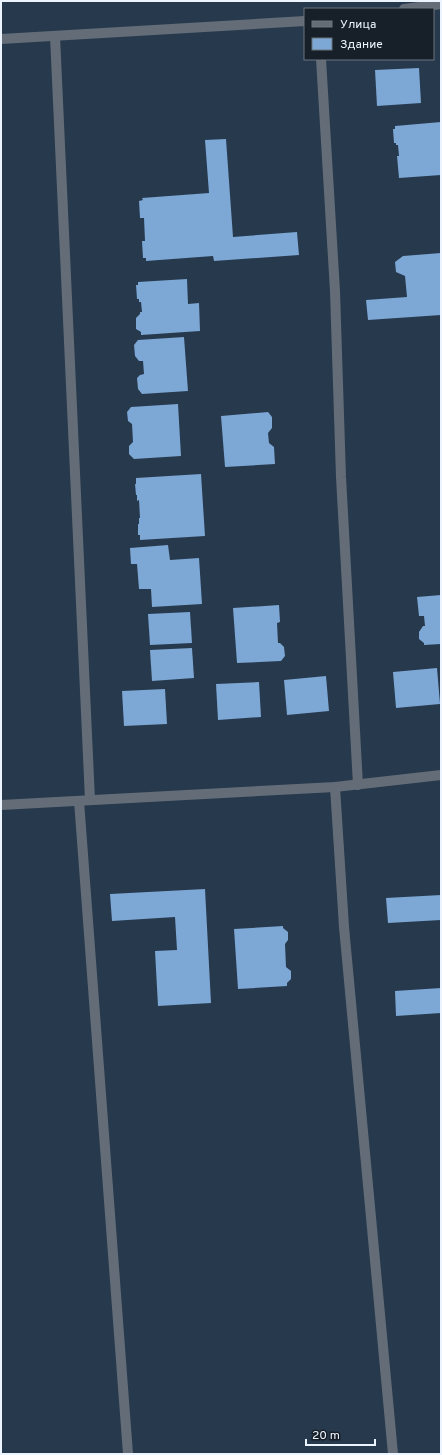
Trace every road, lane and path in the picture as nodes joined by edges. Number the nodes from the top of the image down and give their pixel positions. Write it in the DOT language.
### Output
graph roads {
  1 [pos="441,4"];
  2 [pos="411,8"];
  3 [pos="304,21"];
  4 [pos="56,36"];
  5 [pos="1,39"];
  6 [pos="321,60"];
  7 [pos="441,775"];
  8 [pos="358,785"];
  9 [pos="335,787"];
  10 [pos="90,800"];
  11 [pos="79,801"];
  12 [pos="1,805"];
  13 [pos="128,1454"];
  14 [pos="393,1454"];
  1 -- 2 [label="street"];
  3 -- 4 [label="street"];
  4 -- 5 [label="street"];
  4 -- 10 [label="street"];
  6 -- 8 [label="street"];
  7 -- 8 [label="street"];
  8 -- 9 [label="street"];
  9 -- 10 [label="street"];
  9 -- 14 [label="street"];
  10 -- 11 [label="street"];
  11 -- 12 [label="street"];
  11 -- 13 [label="street"];
}
